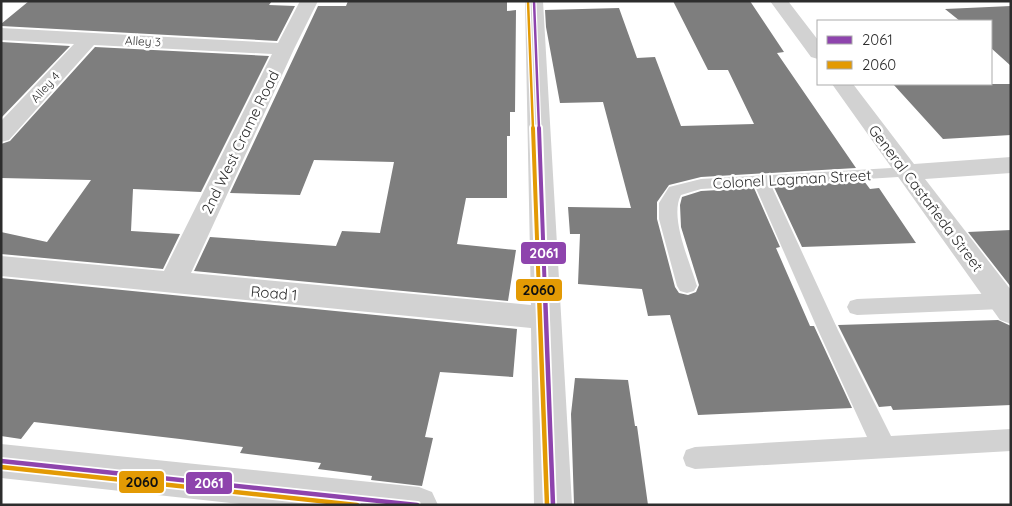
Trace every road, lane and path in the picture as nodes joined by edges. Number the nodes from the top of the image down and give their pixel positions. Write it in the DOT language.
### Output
graph roads {
  1 [pos="309,1"];
  2 [pos="534,1"];
  3 [pos="779,1"];
  4 [pos="1,34"];
  5 [pos="89,38"];
  6 [pos="284,49"];
  7 [pos="817,52"];
  8 [pos="843,85"];
  9 [pos="1,135"];
  10 [pos="1011,165"];
  11 [pos="908,172"];
  12 [pos="761,181"];
  13 [pos="1,266"];
  14 [pos="172,283"];
  15 [pos="687,286"];
  16 [pos="1006,306"];
  17 [pos="857,307"];
  18 [pos="546,318"];
  19 [pos="1011,440"];
  20 [pos="884,447"];
  21 [pos="695,458"];
  22 [pos="1,461"];
  23 [pos="419,505"];
  24 [pos="553,505"];
  1 -- 6 [label="street, 2nd West Crame Road"];
  2 -- 18 [label="street"];
  3 -- 7 [label="street"];
  4 -- 5 [label="street, Alley 3"];
  5 -- 6 [label="street, Alley 3"];
  5 -- 9 [label="street, Alley 4"];
  6 -- 14 [label="street, 2nd West Crame Road"];
  8 -- 11 [label="street, General Castañeda Street"];
  10 -- 11 [label="street, Colonel Lagman Street"];
  11 -- 12 [label="lane, Colonel Lagman Street"];
  11 -- 16 [label="street, General Castañeda Street"];
  12 -- 15 [label="lane, Colonel Lagman Street"];
  12 -- 20 [label="lane"];
  13 -- 14 [label="street, Road 1"];
  14 -- 18 [label="street, Road 1"];
  16 -- 17 [label="lane"];
  18 -- 24 [label="street"];
  19 -- 20 [label="lane"];
  20 -- 21 [label="lane"];
  22 -- 23 [label="street"];
}
